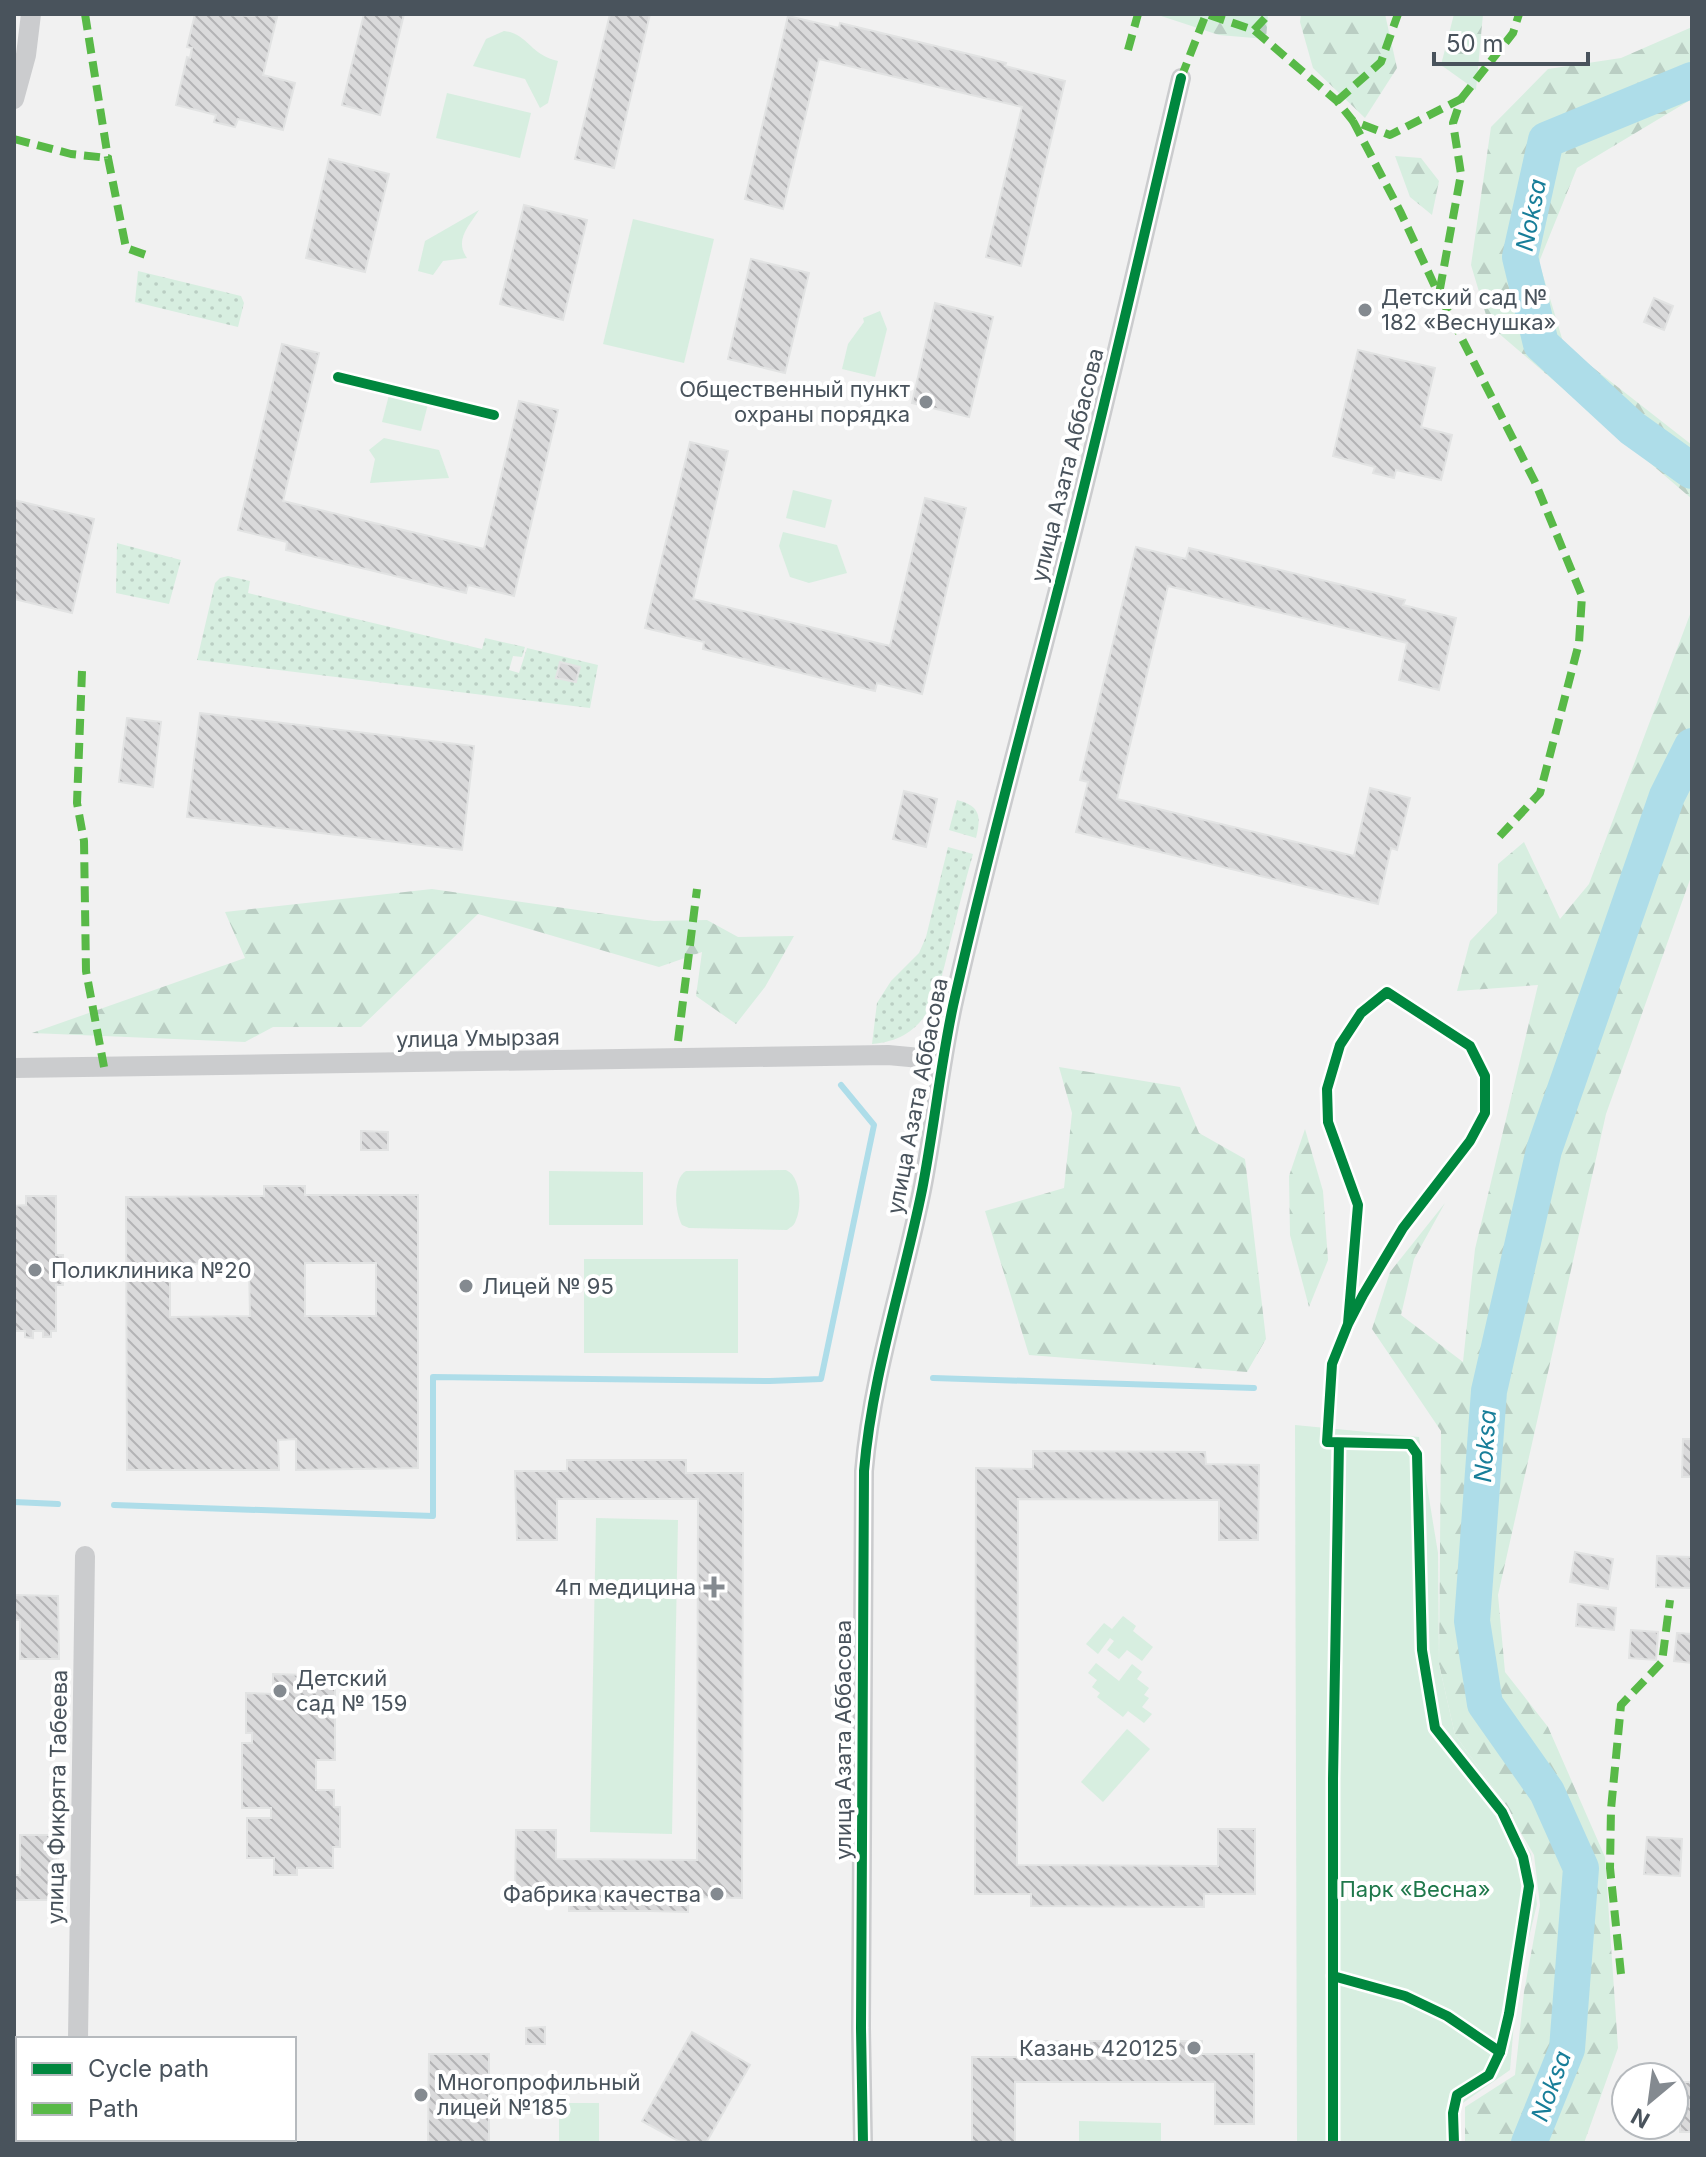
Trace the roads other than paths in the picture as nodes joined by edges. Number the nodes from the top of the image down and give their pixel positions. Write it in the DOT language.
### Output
graph roads {
  1 [pos="31,14"];
  2 [pos="1181,78"];
  3 [pos="14,99"];
  4 [pos="942,1060"];
  5 [pos="14,1068"];
  6 [pos="85,1556"];
  7 [pos="78,2037"];
  8 [pos="863,2143"];
  1 -- 3 [label="street"];
  2 -- 4 [label="street, улица Азата Аббасова"];
  4 -- 5 [label="street, улица Умырзая"];
  4 -- 8 [label="street, улица Азата Аббасова"];
  6 -- 7 [label="street, улица Фикрята Табеева"];
}
